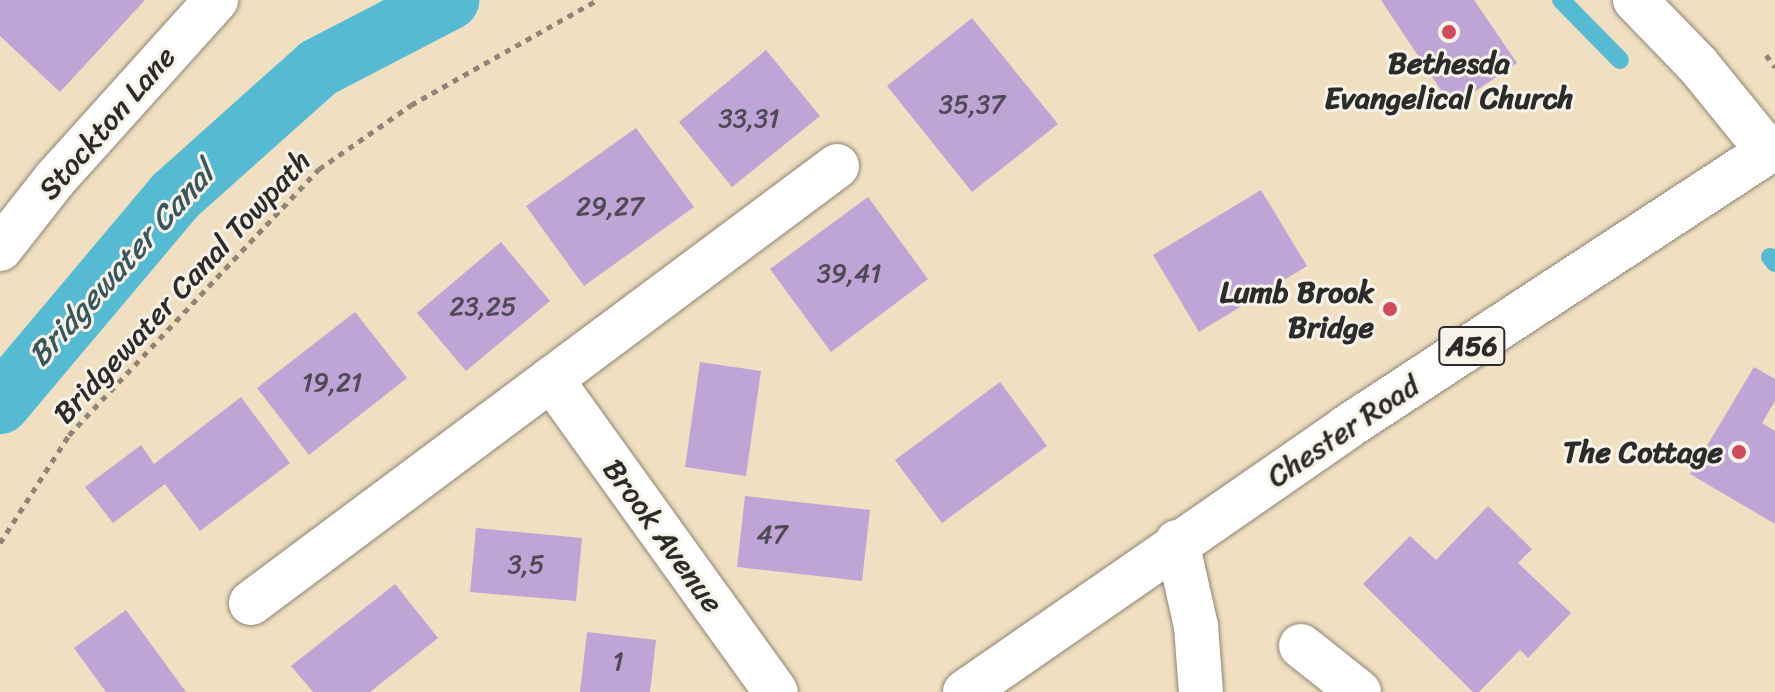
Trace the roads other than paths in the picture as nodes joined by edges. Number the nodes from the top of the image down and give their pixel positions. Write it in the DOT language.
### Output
graph roads {
  1 [pos="216,0"];
  2 [pos="1635,0"];
  3 [pos="1771,148"];
  4 [pos="837,166"];
  5 [pos="0,249"];
  6 [pos="551,379"];
  7 [pos="1177,542"];
  8 [pos="251,603"];
  9 [pos="1301,646"];
  10 [pos="776,692"];
  11 [pos="965,692"];
  12 [pos="1201,692"];
  13 [pos="1359,692"];
  1 -- 5 [label="street, Stockton Lane"];
  2 -- 3 [label="street"];
  3 -- 7 [label="street, Chester Road / A56"];
  4 -- 6 [label="street"];
  6 -- 8 [label="street"];
  6 -- 10 [label="street, Brook Avenue"];
  7 -- 11 [label="street, Chester Road / A56"];
  7 -- 12 [label="street"];
  9 -- 13 [label="street"];
}
